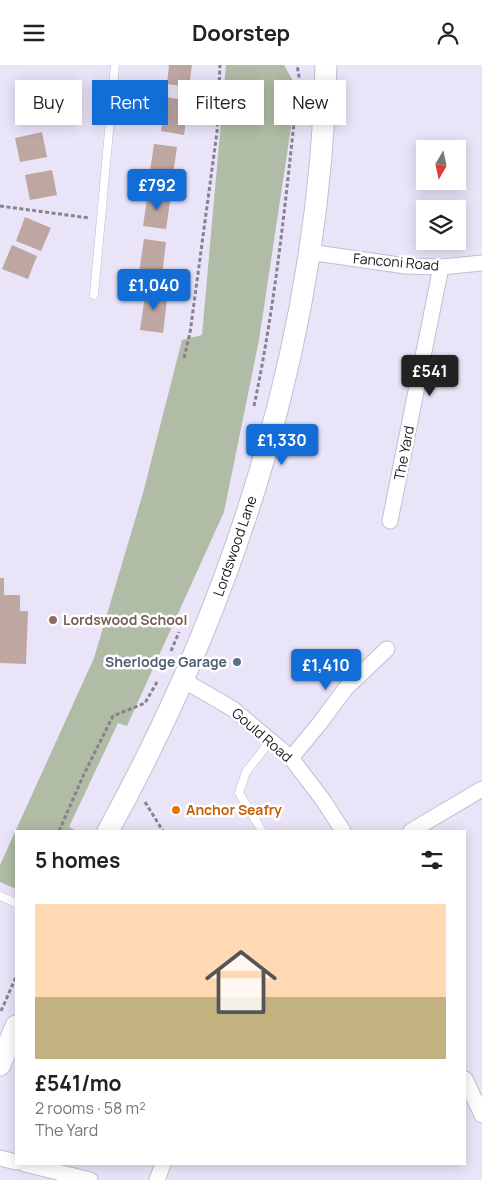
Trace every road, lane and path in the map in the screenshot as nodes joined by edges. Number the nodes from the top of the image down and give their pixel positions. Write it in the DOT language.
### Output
graph roads {
  1 [pos="114,65"];
  2 [pos="220,65"];
  3 [pos="297,65"];
  4 [pos="326,65"];
  5 [pos="0,206"];
  6 [pos="101,220"];
  7 [pos="309,253"];
  8 [pos="482,263"];
  9 [pos="441,267"];
  10 [pos="94,295"];
  11 [pos="184,358"];
  12 [pos="252,415"];
  13 [pos="390,521"];
  14 [pos="182,623"];
  15 [pos="388,649"];
  16 [pos="168,657"];
  17 [pos="161,675"];
  18 [pos="183,680"];
  19 [pos="270,740"];
  20 [pos="291,758"];
  21 [pos="134,784"];
  22 [pos="482,789"];
  23 [pos="60,830"];
  24 [pos="109,830"];
  25 [pos="162,830"];
  26 [pos="261,830"];
  27 [pos="342,830"];
  28 [pos="413,830"];
  29 [pos="0,895"];
  30 [pos="15,902"];
  31 [pos="15,979"];
  32 [pos="0,1014"];
  33 [pos="15,1028"];
  34 [pos="0,1065"];
  35 [pos="466,1081"];
  36 [pos="482,1115"];
  37 [pos="0,1158"];
  38 [pos="15,1162"];
  39 [pos="29,1165"];
  40 [pos="163,1165"];
  41 [pos="90,1180"];
  42 [pos="157,1180"];
  1 -- 6 [label="lane"];
  2 -- 11 [label="path"];
  3 -- 12 [label="path"];
  4 -- 7 [label="street, Lordswood Lane"];
  5 -- 6 [label="path"];
  6 -- 10 [label="lane"];
  7 -- 9 [label="street, Fanconi Road"];
  7 -- 18 [label="street, Lordswood Lane"];
  8 -- 9 [label="street, Fanconi Road"];
  9 -- 13 [label="street, The Yard"];
  14 -- 16 [label="path"];
  15 -- 20 [label="street"];
  17 -- 23 [label="path"];
  18 -- 19 [label="street, Gould Road"];
  18 -- 21 [label="street, Lordswood Lane"];
  19 -- 20 [label="street, Gould Road"];
  19 -- 26 [label="lane"];
  20 -- 27 [label="street, Gould Road"];
  21 -- 24 [label="street, Lordswood Lane"];
  21 -- 25 [label="path"];
  22 -- 28 [label="street"];
  29 -- 30 [label="lane"];
  31 -- 32 [label="path"];
  33 -- 34 [label="street"];
  35 -- 36 [label="street"];
  37 -- 38 [label="street"];
  39 -- 41 [label="street"];
  40 -- 42 [label="street"];
}
